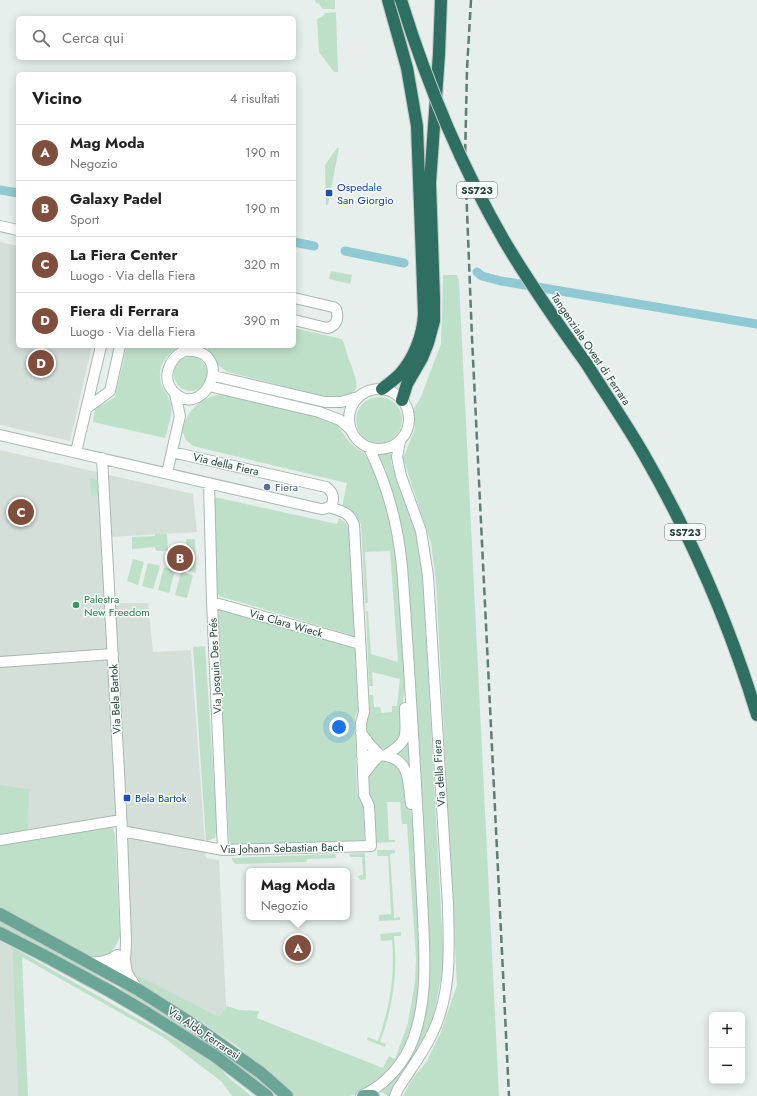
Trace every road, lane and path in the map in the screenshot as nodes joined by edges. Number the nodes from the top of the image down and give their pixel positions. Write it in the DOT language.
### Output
graph roads {
  1 [pos="388,0"];
  2 [pos="401,0"];
  3 [pos="441,0"];
  4 [pos="0,226"];
  5 [pos="16,230"];
  6 [pos="296,298"];
  7 [pos="296,320"];
  8 [pos="101,348"];
  9 [pos="120,348"];
  10 [pos="187,348"];
  11 [pos="204,348"];
  12 [pos="180,354"];
  13 [pos="208,359"];
  14 [pos="214,376"];
  15 [pos="209,386"];
  16 [pos="382,389"];
  17 [pos="175,394"];
  18 [pos="197,397"];
  19 [pos="358,397"];
  20 [pos="402,400"];
  21 [pos="86,408"];
  22 [pos="180,416"];
  23 [pos="349,428"];
  24 [pos="0,435"];
  25 [pos="400,441"];
  26 [pos="369,448"];
  27 [pos="76,452"];
  28 [pos="172,452"];
  29 [pos="102,458"];
  30 [pos="167,473"];
  31 [pos="208,483"];
  32 [pos="328,507"];
  33 [pos="212,602"];
  34 [pos="360,644"];
  35 [pos="112,654"];
  36 [pos="0,662"];
  37 [pos="410,684"];
  38 [pos="757,715"];
  39 [pos="361,733"];
  40 [pos="383,755"];
  41 [pos="362,756"];
  42 [pos="363,775"];
  43 [pos="121,820"];
  44 [pos="418,822"];
  45 [pos="122,830"];
  46 [pos="0,840"];
  47 [pos="371,846"];
  48 [pos="223,850"];
  49 [pos="0,914"];
  50 [pos="0,934"];
  51 [pos="120,958"];
  52 [pos="88,963"];
  53 [pos="115,977"];
  54 [pos="137,989"];
  55 [pos="108,990"];
  56 [pos="266,1096"];
  57 [pos="287,1096"];
  58 [pos="361,1096"];
  59 [pos="373,1096"];
  60 [pos="395,1096"];
  1 -- 16 [label="highway"];
  2 -- 38 [label="highway, Tangenziale Ovest di Ferrara / SS723, bridge"];
  3 -- 20 [label="highway"];
  4 -- 5 [label="street"];
  6 -- 7 [label="street"];
  8 -- 21 [label="street"];
  9 -- 21 [label="street"];
  10 -- 12 [label="street"];
  11 -- 13 [label="street"];
  12 -- 13 [label="street"];
  12 -- 17 [label="street"];
  13 -- 14 [label="street"];
  14 -- 15 [label="street"];
  14 -- 19 [label="street"];
  15 -- 18 [label="street"];
  15 -- 23 [label="street"];
  16 -- 19 [label="street"];
  16 -- 20 [label="street"];
  17 -- 18 [label="street"];
  17 -- 22 [label="street"];
  18 -- 22 [label="street"];
  19 -- 23 [label="street"];
  20 -- 25 [label="street, Via della Fiera"];
  21 -- 27 [label="street"];
  22 -- 28 [label="street"];
  23 -- 26 [label="street"];
  24 -- 27 [label="street, Via della Fiera"];
  25 -- 26 [label="street"];
  25 -- 60 [label="street, Via della Fiera"];
  26 -- 37 [label="street"];
  27 -- 29 [label="street, Via della Fiera"];
  28 -- 30 [label="street"];
  28 -- 32 [label="street, Via della Fiera"];
  29 -- 30 [label="street, Via della Fiera"];
  29 -- 35 [label="street, Via Bela Bartok"];
  30 -- 31 [label="street, Via della Fiera"];
  31 -- 32 [label="street, Via della Fiera"];
  31 -- 33 [label="street, Via Josquin Des Prés"];
  32 -- 34 [label="street, Via della Fiera"];
  33 -- 34 [label="street, Via Clara Wieck"];
  33 -- 48 [label="street, Via Josquin Des Prés"];
  34 -- 39 [label="street, Via della Fiera"];
  35 -- 36 [label="street"];
  35 -- 43 [label="street, Via Bela Bartok"];
  37 -- 40 [label="street"];
  37 -- 44 [label="street"];
  39 -- 40 [label="street"];
  39 -- 41 [label="street, Via della Fiera"];
  40 -- 41 [label="street"];
  40 -- 42 [label="street"];
  40 -- 44 [label="street"];
  41 -- 42 [label="street, Via della Fiera"];
  42 -- 47 [label="street, Via della Fiera"];
  43 -- 45 [label="street, Via Bela Bartok"];
  43 -- 46 [label="street"];
  44 -- 58 [label="street"];
  45 -- 48 [label="street, Via Johann Sebastian Bach"];
  45 -- 51 [label="street, Via Bela Bartok"];
  47 -- 48 [label="street, Via Johann Sebastian Bach"];
  49 -- 52 [label="main road, Via Aldo Ferraresi"];
  50 -- 55 [label="main road, Via Aldo Ferraresi"];
  51 -- 52 [label="street"];
  51 -- 53 [label="street, Via Bela Bartok"];
  51 -- 54 [label="street, Via Bela Bartok"];
  52 -- 53 [label="main road, Via Aldo Ferraresi"];
  53 -- 54 [label="main road, Via Aldo Ferraresi"];
  53 -- 55 [label="main road"];
  54 -- 57 [label="main road, Via Aldo Ferraresi"];
  55 -- 56 [label="main road, Via Aldo Ferraresi"];
  58 -- 59 [label="main road"];
}
